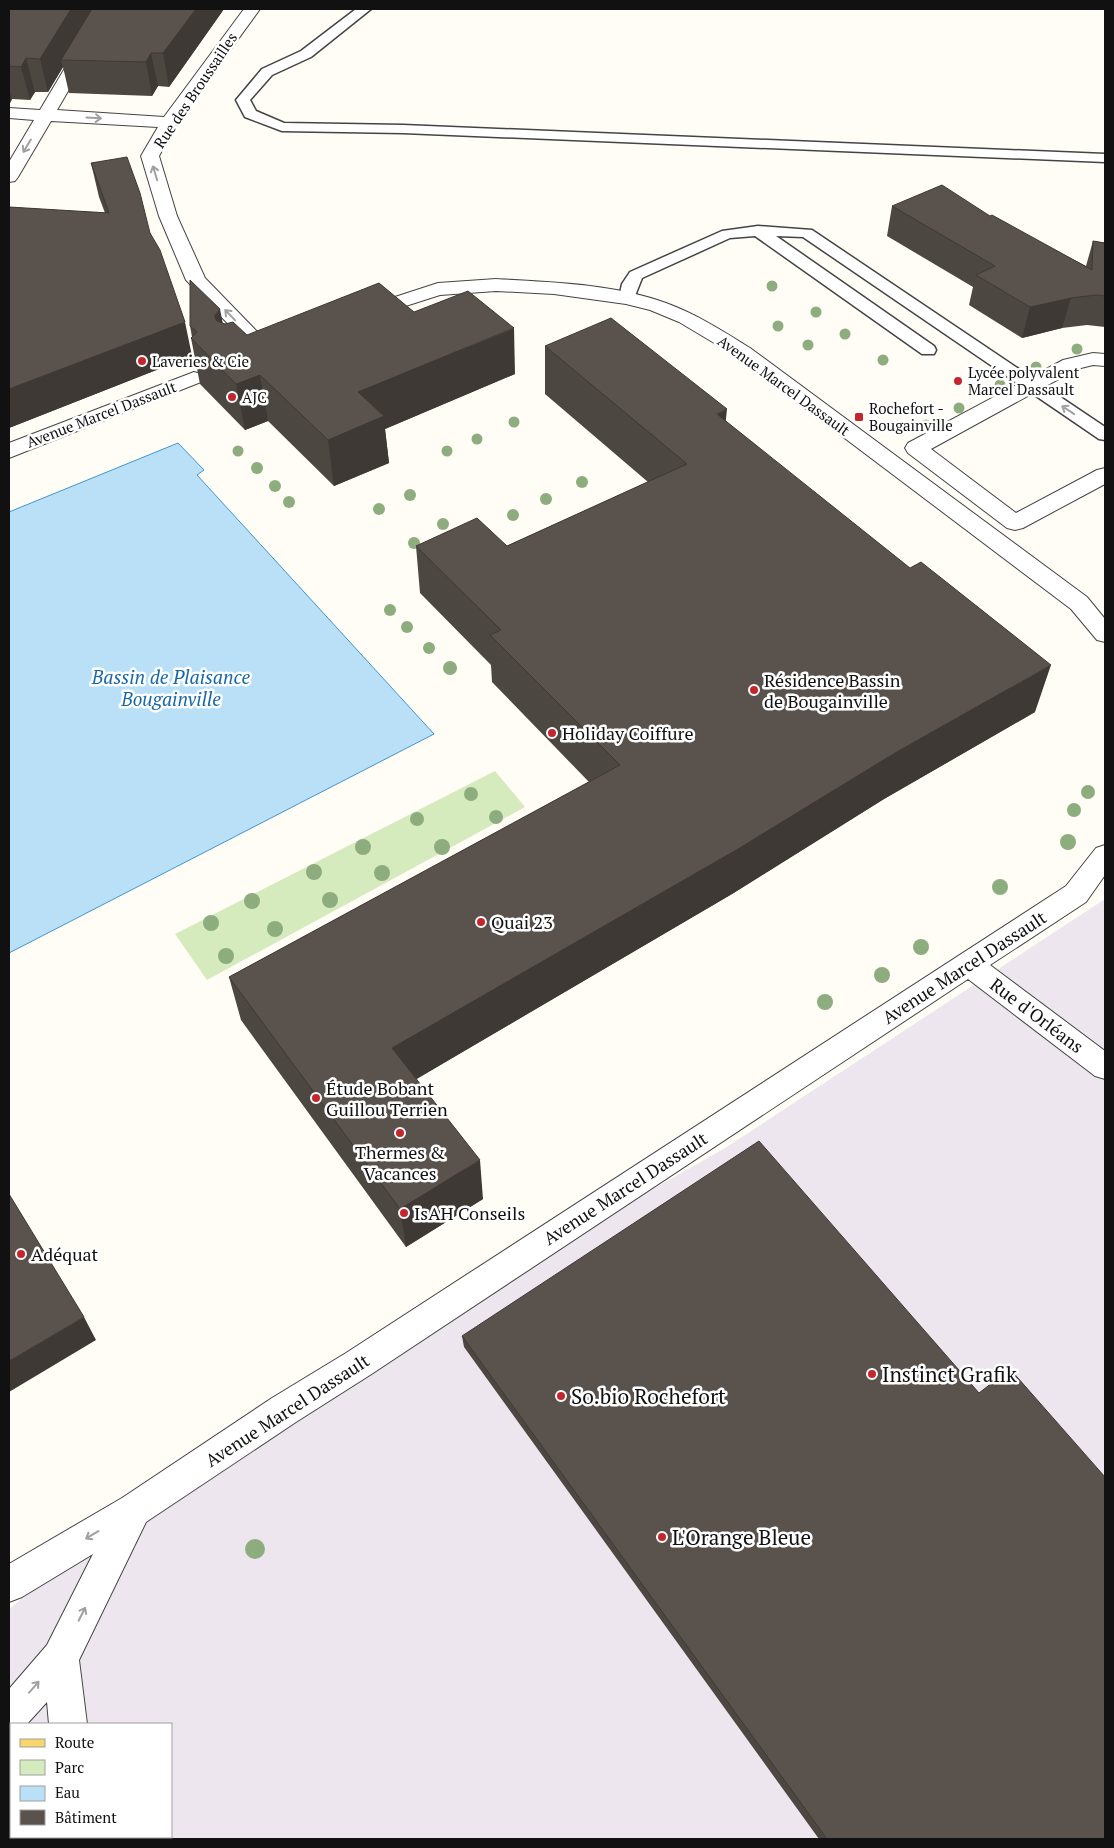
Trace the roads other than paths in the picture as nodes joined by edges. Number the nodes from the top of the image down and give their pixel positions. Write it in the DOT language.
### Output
graph roads {
  1 [pos="108,9"];
  2 [pos="252,9"];
  3 [pos="364,9"];
  4 [pos="9,113"];
  5 [pos="45,115"];
  6 [pos="169,122"];
  7 [pos="1105,158"];
  8 [pos="9,177"];
  9 [pos="758,231"];
  10 [pos="627,298"];
  11 [pos="351,318"];
  12 [pos="928,350"];
  13 [pos="242,359"];
  14 [pos="1105,360"];
  15 [pos="194,378"];
  16 [pos="1032,384"];
  17 [pos="1105,435"];
  18 [pos="9,451"];
  19 [pos="1105,475"];
  20 [pos="1105,634"];
  21 [pos="1105,854"];
  22 [pos="970,964"];
  23 [pos="1105,1067"];
  24 [pos="134,1510"];
  25 [pos="9,1584"];
  26 [pos="60,1658"];
  27 [pos="9,1717"];
  28 [pos="68,1723"];
  1 -- 5 [label="street"];
  2 -- 6 [label="street, Rue des Broussailles"];
  3 -- 7 [label="lane"];
  4 -- 5 [label="street"];
  5 -- 6 [label="street, one-way"];
  5 -- 8 [label="street, one-way"];
  13 -- 6 [label="street, Rue des Broussailles, one-way"];
  9 -- 10 [label="lane"];
  9 -- 12 [label="lane"];
  9 -- 16 [label="lane"];
  10 -- 11 [label="street, Avenue Marcel Dassault"];
  10 -- 20 [label="street, Avenue Marcel Dassault"];
  14 -- 16 [label="street"];
  15 -- 18 [label="street, Avenue Marcel Dassault"];
  17 -- 16 [label="lane, one-way"];
  16 -- 19 [label="street"];
  21 -- 22 [label="street, Avenue Marcel Dassault"];
  22 -- 23 [label="street, Rue d'Orléans"];
  22 -- 24 [label="street, Avenue Marcel Dassault"];
  24 -- 25 [label="street, Avenue Marcel Dassault, one-way"];
  26 -- 24 [label="street, Avenue Marcel Dassault, one-way"];
  27 -- 26 [label="street, Avenue Marcel Dassault, one-way"];
  26 -- 28 [label="street"];
}
